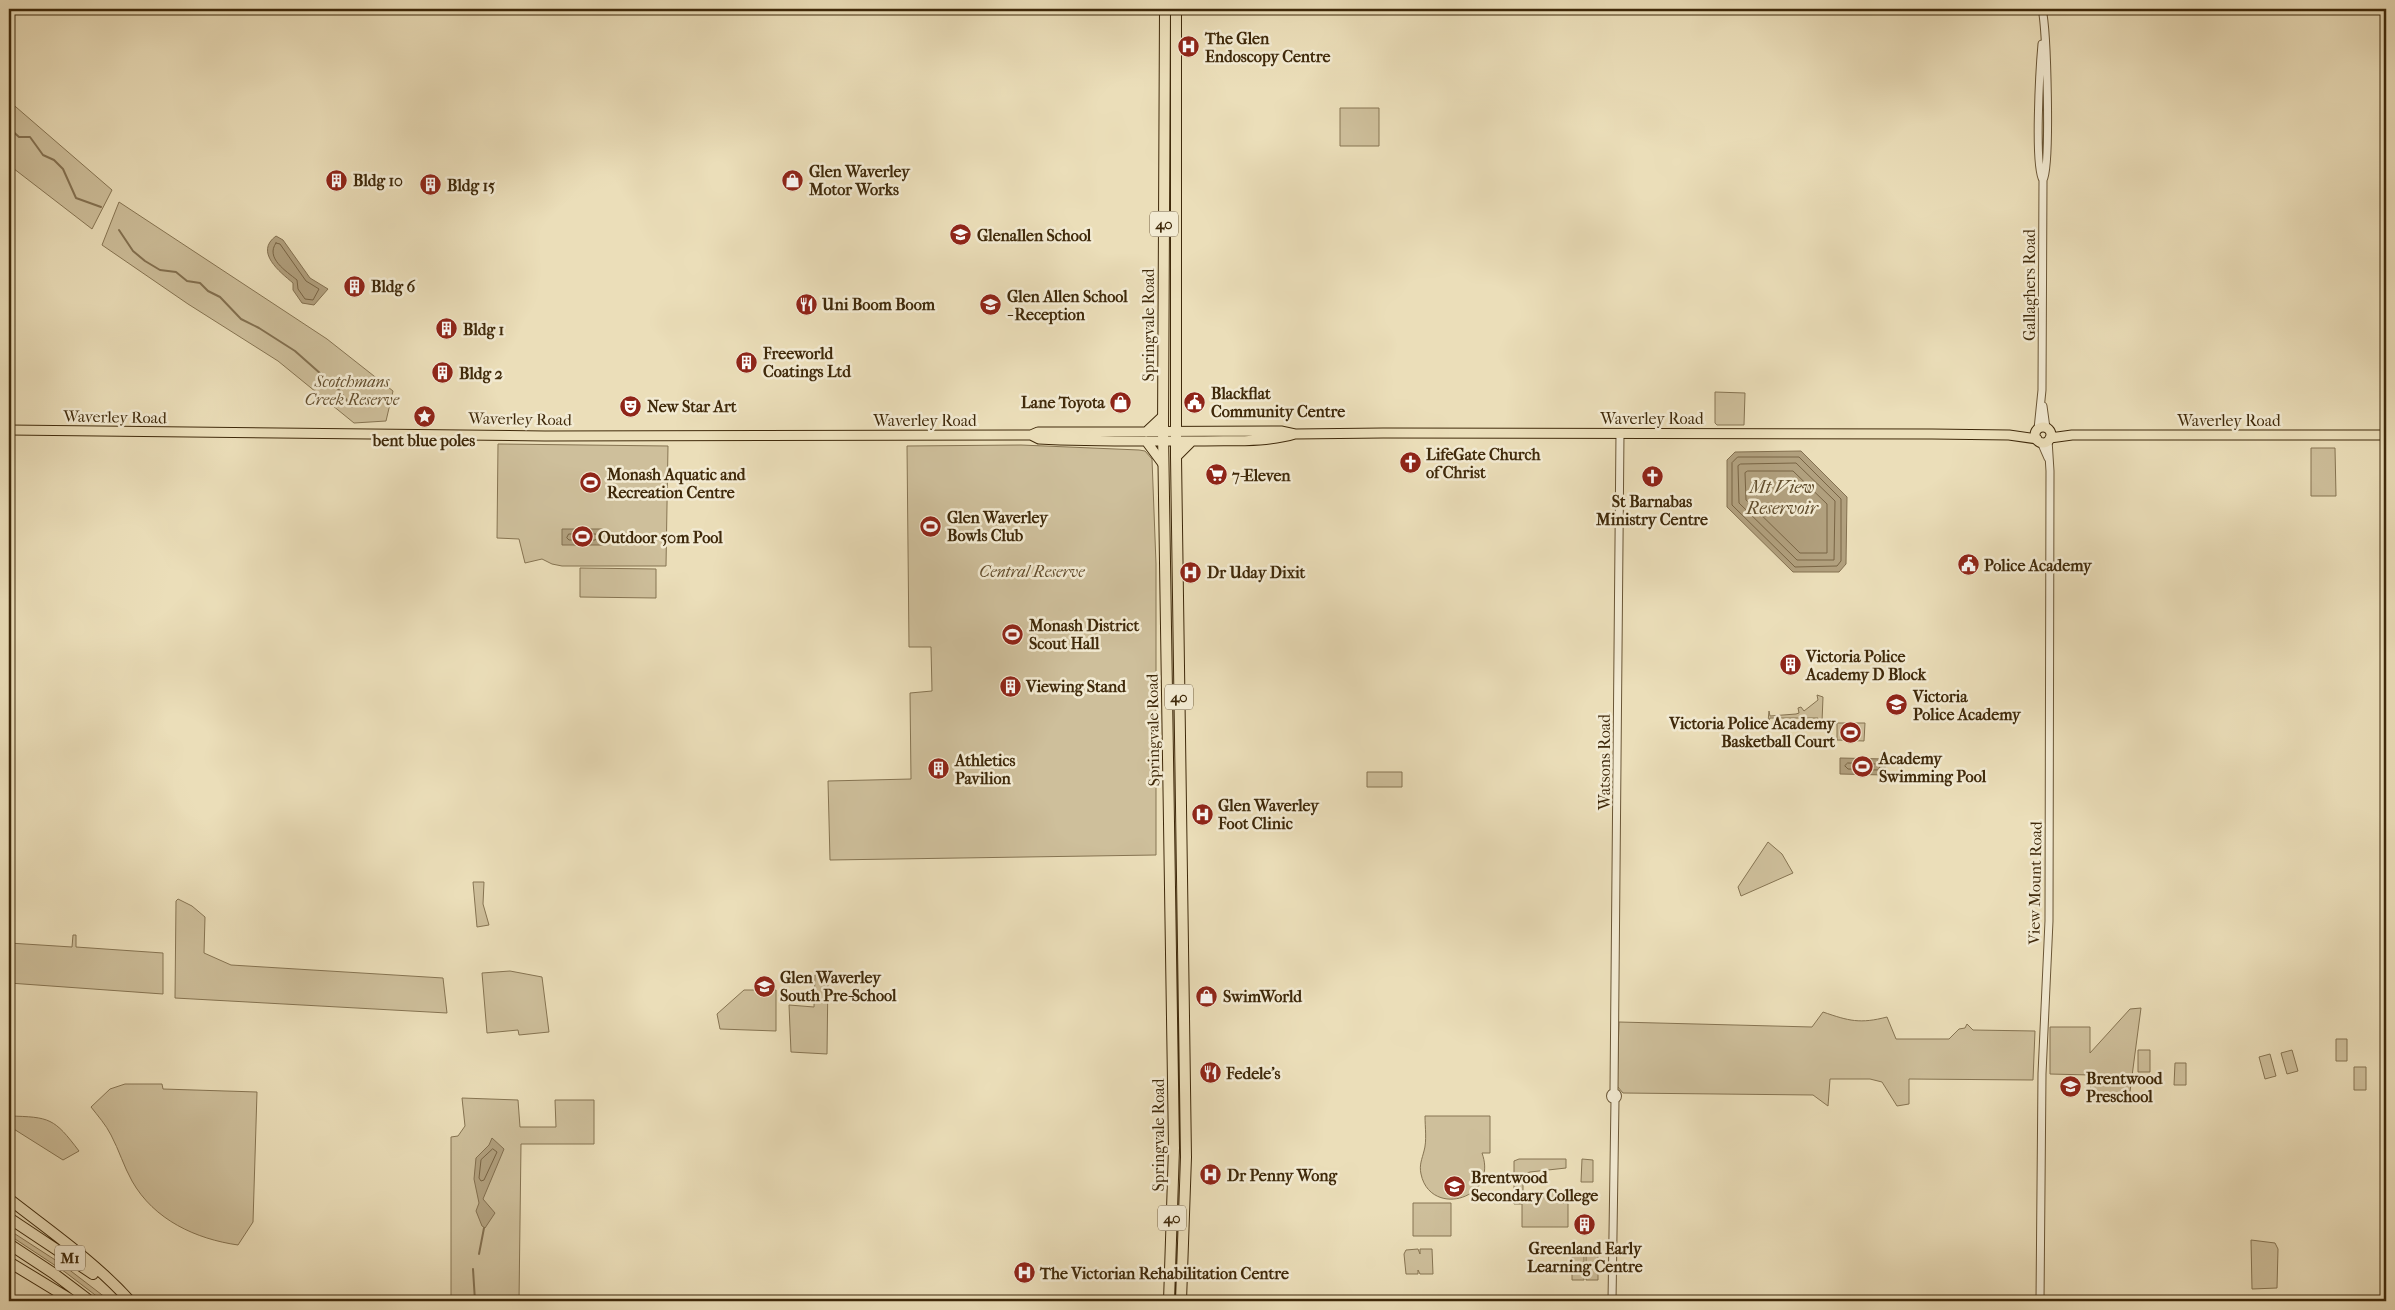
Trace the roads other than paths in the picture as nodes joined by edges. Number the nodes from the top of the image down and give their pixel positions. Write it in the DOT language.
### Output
graph roads {
  1 [pos="1165,9"];
  2 [pos="1176,9"];
  3 [pos="2042,9"];
  4 [pos="2046,9"];
  5 [pos="2044,17"];
  6 [pos="1175,296"];
  7 [pos="1164,298"];
  8 [pos="1163,416"];
  9 [pos="1176,417"];
  10 [pos="9,430"];
  11 [pos="1620,433"];
  12 [pos="2043,435"];
  13 [pos="1146,436"];
  14 [pos="1163,436"];
  15 [pos="1176,436"];
  16 [pos="1192,436"];
  17 [pos="2386,436"];
  18 [pos="1176,457"];
  19 [pos="1163,464"];
  20 [pos="9,1199"];
  21 [pos="9,1218"];
  22 [pos="9,1244"];
  23 [pos="9,1262"];
  24 [pos="73,1301"];
  25 [pos="90,1301"];
  26 [pos="130,1301"];
  27 [pos="1169,1301"];
  28 [pos="1181,1301"];
  29 [pos="1612,1301"];
  30 [pos="2040,1301"];
  1 -- 7 [label="highway, Springvale Road / 40"];
  2 -- 6 [label="highway, Springvale Road / 40"];
  3 -- 5 [label="street, Gallaghers Road"];
  4 -- 5 [label="street, Gallaghers Road"];
  5 -- 12 [label="street, Gallaghers Road"];
  6 -- 7 [label="highway"];
  6 -- 9 [label="highway, Springvale Road / 40"];
  7 -- 8 [label="highway, Springvale Road / 40"];
  8 -- 13 [label="main road"];
  8 -- 14 [label="highway, Springvale Road / 40"];
  9 -- 15 [label="highway, Springvale Road / 40"];
  9 -- 16 [label="main road"];
  10 -- 13 [label="main road, Waverley Road"];
  11 -- 12 [label="main road, Waverley Road"];
  11 -- 16 [label="main road, Waverley Road"];
  11 -- 29 [label="street, Watsons Road"];
  12 -- 17 [label="main road, Waverley Road"];
  12 -- 30 [label="street, View Mount Road"];
  13 -- 14 [label="main road, Waverley Road"];
  13 -- 19 [label="main road"];
  14 -- 15 [label="main road, Waverley Road"];
  14 -- 19 [label="highway, Springvale Road / 40"];
  15 -- 16 [label="main road, Waverley Road"];
  15 -- 18 [label="highway, Springvale Road / 40"];
  16 -- 18 [label="main road"];
  18 -- 28 [label="highway, Springvale Road / 40"];
  19 -- 27 [label="highway, Springvale Road / 40"];
  20 -- 26 [label="highway"];
  21 -- 26 [label="highway, M1"];
  22 -- 25 [label="highway, M1"];
  23 -- 24 [label="highway"];
}
